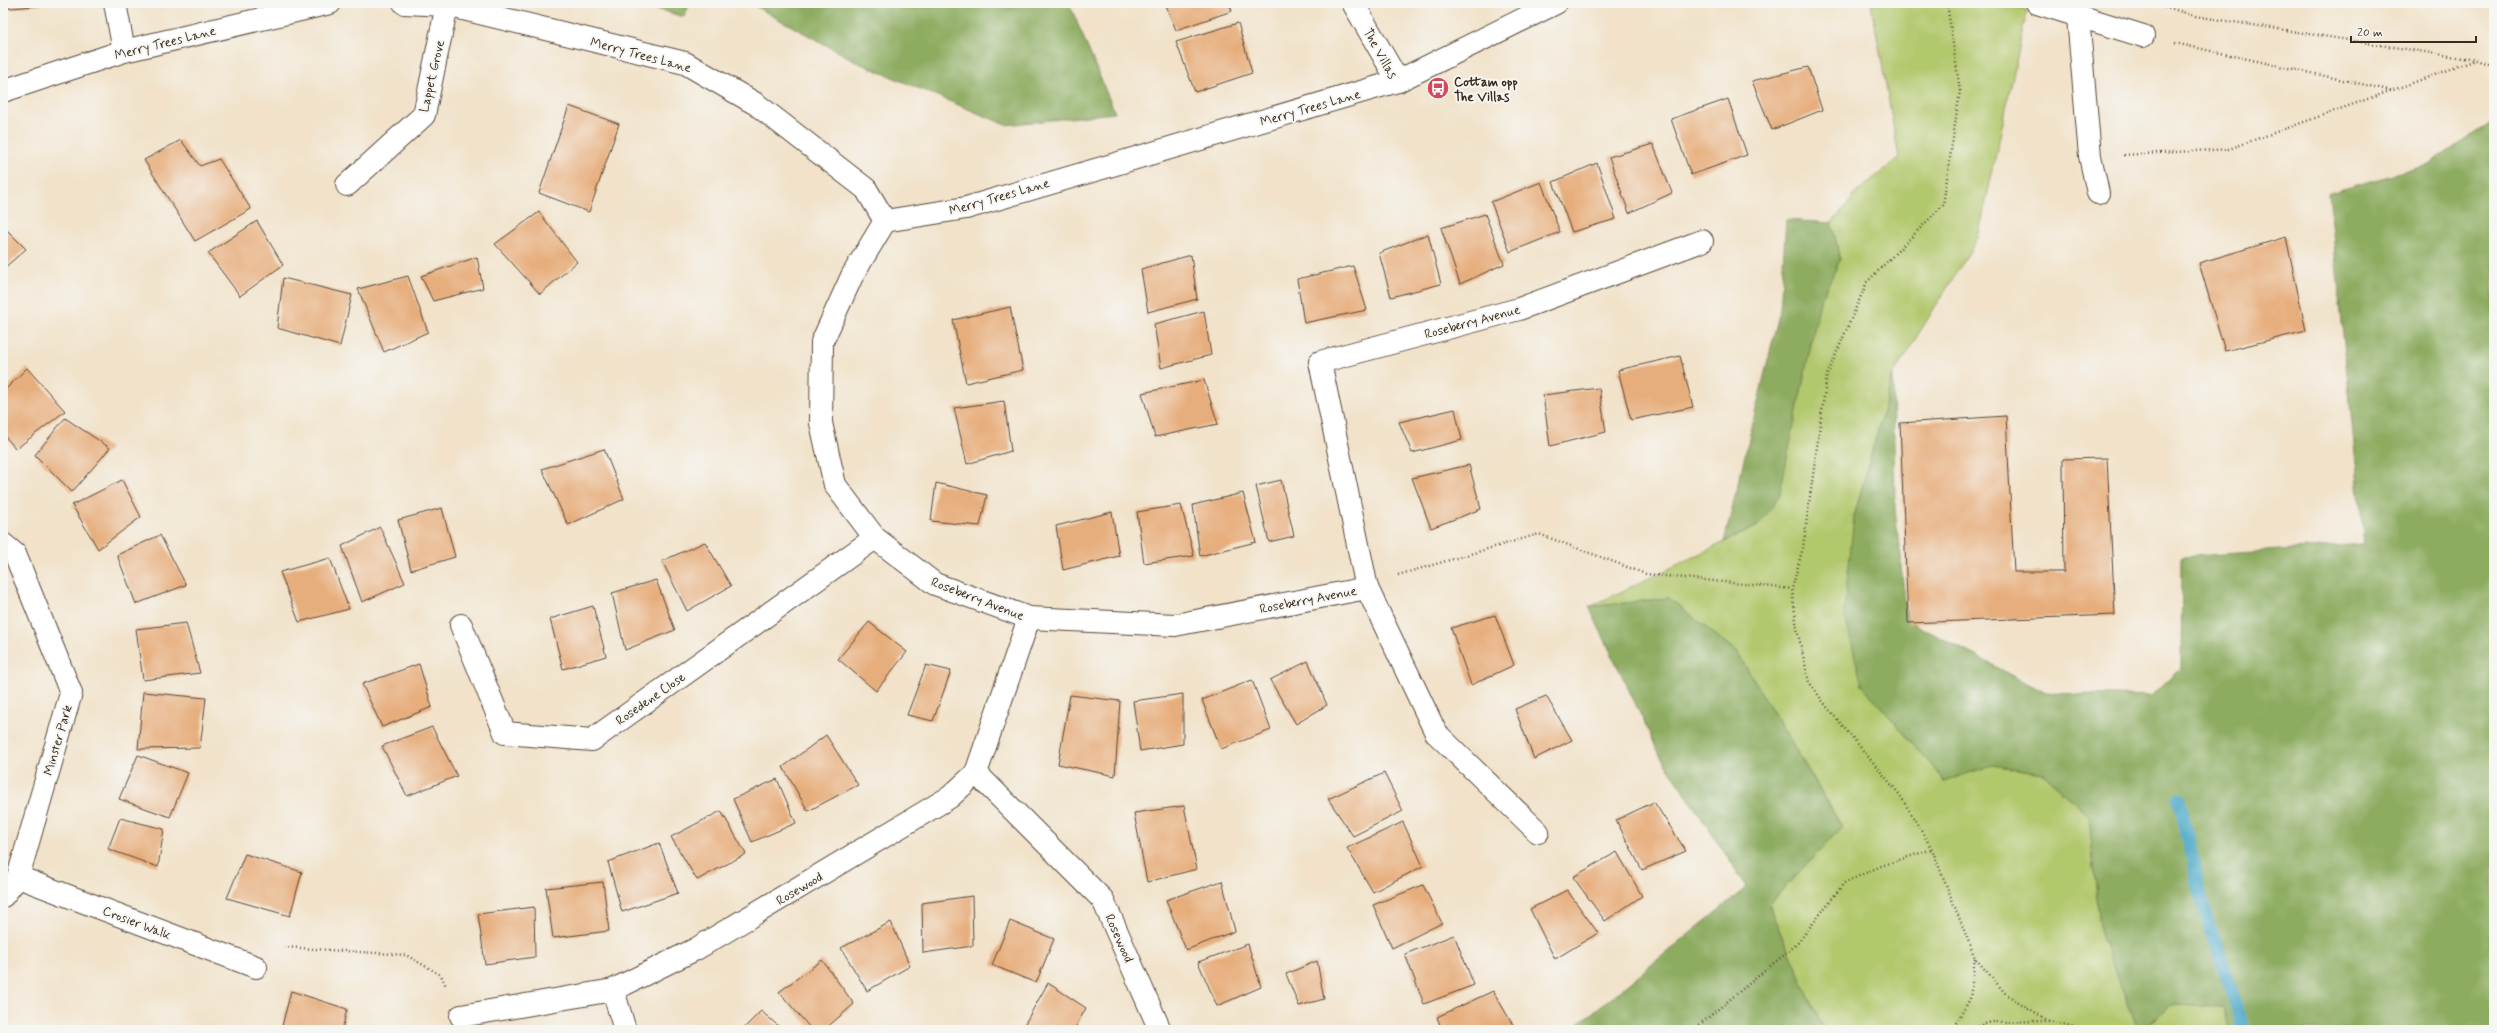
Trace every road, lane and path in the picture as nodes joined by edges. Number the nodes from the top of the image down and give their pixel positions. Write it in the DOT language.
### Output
graph roads {
  1 [pos="115,3"];
  2 [pos="330,3"];
  3 [pos="404,3"];
  4 [pos="1353,3"];
  5 [pos="1556,3"];
  6 [pos="1947,3"];
  7 [pos="2037,3"];
  8 [pos="2155,3"];
  9 [pos="447,5"];
  10 [pos="2078,17"];
  11 [pos="2143,36"];
  12 [pos="124,51"];
  13 [pos="2476,60"];
  14 [pos="2494,66"];
  15 [pos="1398,81"];
  16 [pos="2393,91"];
  17 [pos="3,92"];
  18 [pos="2090,156"];
  19 [pos="347,185"];
  20 [pos="2098,193"];
  21 [pos="885,221"];
  22 [pos="1702,241"];
  23 [pos="875,538"];
  24 [pos="3,544"];
  25 [pos="1367,588"];
  26 [pos="1792,589"];
  27 [pos="1029,618"];
  28 [pos="462,625"];
  29 [pos="976,773"];
  30 [pos="1538,832"];
  31 [pos="1932,849"];
  32 [pos="18,877"];
  33 [pos="3,896"];
  34 [pos="1975,958"];
  35 [pos="256,967"];
  36 [pos="613,990"];
  37 [pos="461,1016"];
  38 [pos="2048,1021"];
  39 [pos="625,1030"];
  40 [pos="1160,1030"];
  41 [pos="1693,1030"];
  42 [pos="1952,1030"];
  43 [pos="1966,1030"];
  44 [pos="2082,1030"];
  1 -- 12 [label="street"];
  2 -- 12 [label="street, Merry Trees Lane"];
  3 -- 9 [label="street, Merry Trees Lane"];
  4 -- 15 [label="street, The Villas"];
  5 -- 15 [label="street, Merry Trees Lane"];
  6 -- 26 [label="path"];
  7 -- 10 [label="street"];
  8 -- 13 [label="path"];
  9 -- 19 [label="street, Lappet Grove"];
  9 -- 21 [label="street, Merry Trees Lane"];
  10 -- 11 [label="street"];
  10 -- 18 [label="street"];
  11 -- 16 [label="path"];
  12 -- 17 [label="street, Merry Trees Lane"];
  13 -- 14 [label="path"];
  13 -- 16 [label="path"];
  15 -- 21 [label="street, Merry Trees Lane"];
  16 -- 18 [label="path"];
  18 -- 20 [label="street"];
  21 -- 23 [label="street, Roseberry Avenue"];
  22 -- 25 [label="street, Roseberry Avenue"];
  23 -- 27 [label="street, Roseberry Avenue"];
  23 -- 28 [label="street, Rosedene Close"];
  24 -- 32 [label="street, Minster Park"];
  25 -- 26 [label="path"];
  25 -- 27 [label="street, Roseberry Avenue"];
  25 -- 30 [label="street, Roseberry Avenue"];
  26 -- 31 [label="path"];
  27 -- 29 [label="street, Rosewood"];
  29 -- 36 [label="street, Rosewood"];
  29 -- 40 [label="street, Rosewood"];
  31 -- 34 [label="path"];
  31 -- 41 [label="path"];
  32 -- 33 [label="street, Minster Park"];
  32 -- 35 [label="street, Crosier Walk"];
  34 -- 38 [label="path"];
  34 -- 42 [label="path"];
  35 -- 37 [label="path"];
  36 -- 37 [label="street, Rosewood"];
  36 -- 39 [label="street"];
  38 -- 43 [label="path"];
  38 -- 44 [label="path"];
}
